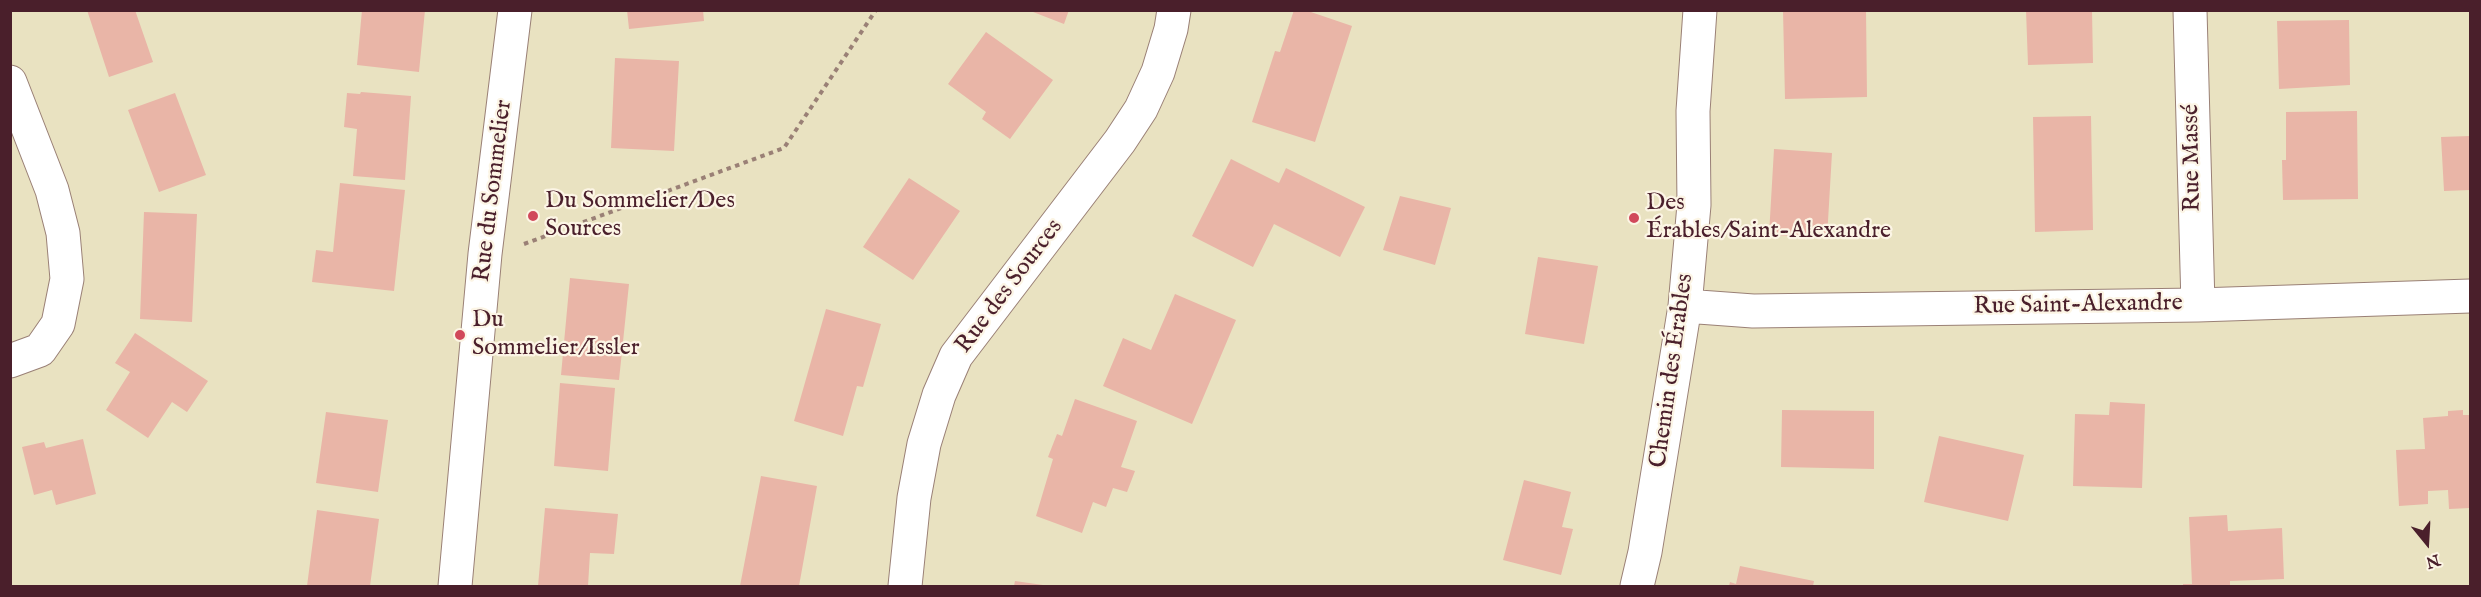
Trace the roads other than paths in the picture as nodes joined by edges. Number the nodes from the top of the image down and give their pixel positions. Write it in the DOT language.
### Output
graph roads {
  1 [pos="515,10"];
  2 [pos="1174,10"];
  3 [pos="1700,10"];
  4 [pos="2190,10"];
  5 [pos="10,82"];
  6 [pos="2470,296"];
  7 [pos="2198,305"];
  8 [pos="1685,306"];
  9 [pos="10,360"];
  10 [pos="455,586"];
  11 [pos="905,586"];
  12 [pos="1637,586"];
  1 -- 10 [label="street, Rue du Sommelier"];
  2 -- 11 [label="street, Rue des Sources"];
  3 -- 8 [label="street, Chemin des Érables"];
  4 -- 7 [label="street, Rue Massé"];
  5 -- 9 [label="street"];
  6 -- 7 [label="street, Rue Saint-Alexandre"];
  7 -- 8 [label="street, Rue Saint-Alexandre"];
  8 -- 12 [label="street, Chemin des Érables"];
}
